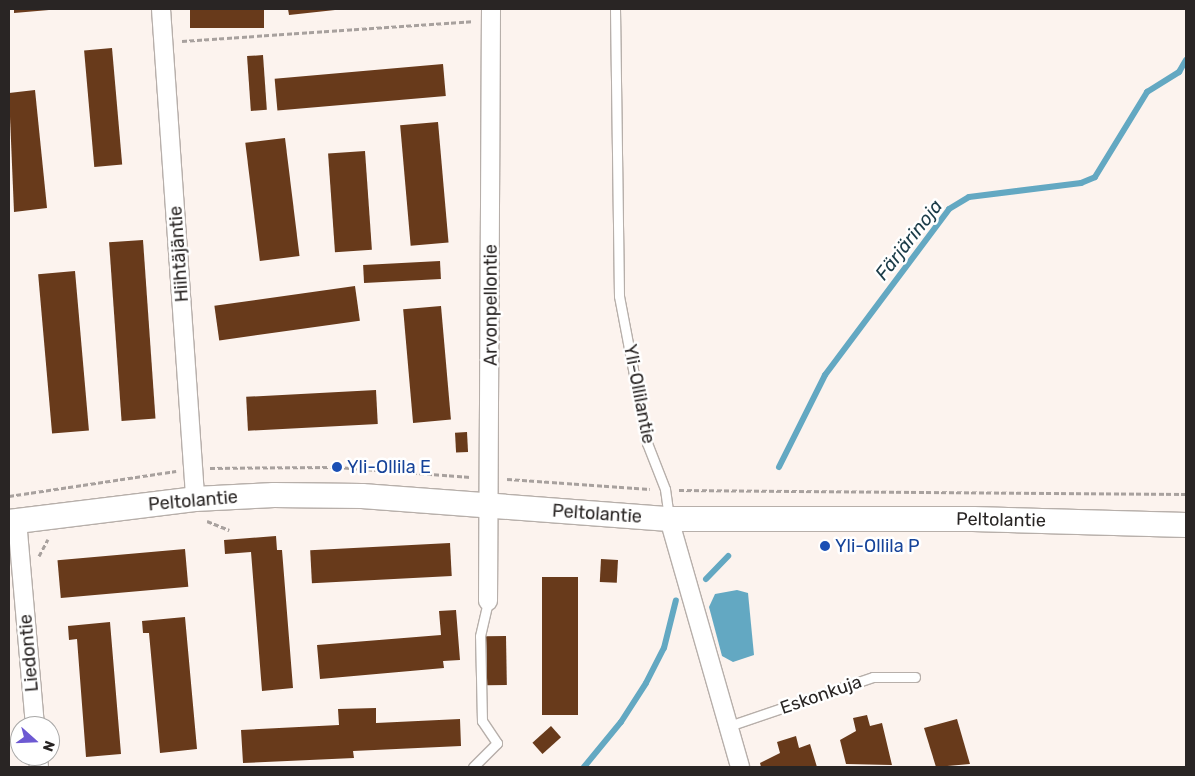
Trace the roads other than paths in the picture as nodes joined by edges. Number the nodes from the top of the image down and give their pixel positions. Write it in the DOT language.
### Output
graph roads {
  1 [pos="161,9"];
  2 [pos="615,9"];
  3 [pos="491,14"];
  4 [pos="195,499"];
  5 [pos="490,506"];
  6 [pos="669,519"];
  7 [pos="13,521"];
  8 [pos="1186,525"];
  9 [pos="488,601"];
  10 [pos="915,677"];
  11 [pos="34,716"];
  12 [pos="729,726"];
  13 [pos="473,767"];
  14 [pos="740,767"];
  1 -- 4 [label="street, Hiihtäjäntie"];
  2 -- 6 [label="lane, Yli-Ollilantie"];
  3 -- 5 [label="street, Arvonpellontie"];
  4 -- 5 [label="main road, Peltolantie"];
  4 -- 7 [label="main road, Peltolantie"];
  5 -- 6 [label="main road, Peltolantie"];
  5 -- 9 [label="street, Arvonpellontie"];
  6 -- 8 [label="main road, Peltolantie"];
  6 -- 12 [label="street, Yli-Ollilantie"];
  7 -- 11 [label="street, Liedontie"];
  9 -- 13 [label="lane"];
  10 -- 12 [label="lane, Eskonkuja"];
  12 -- 14 [label="street, Yli-Ollilantie"];
}
